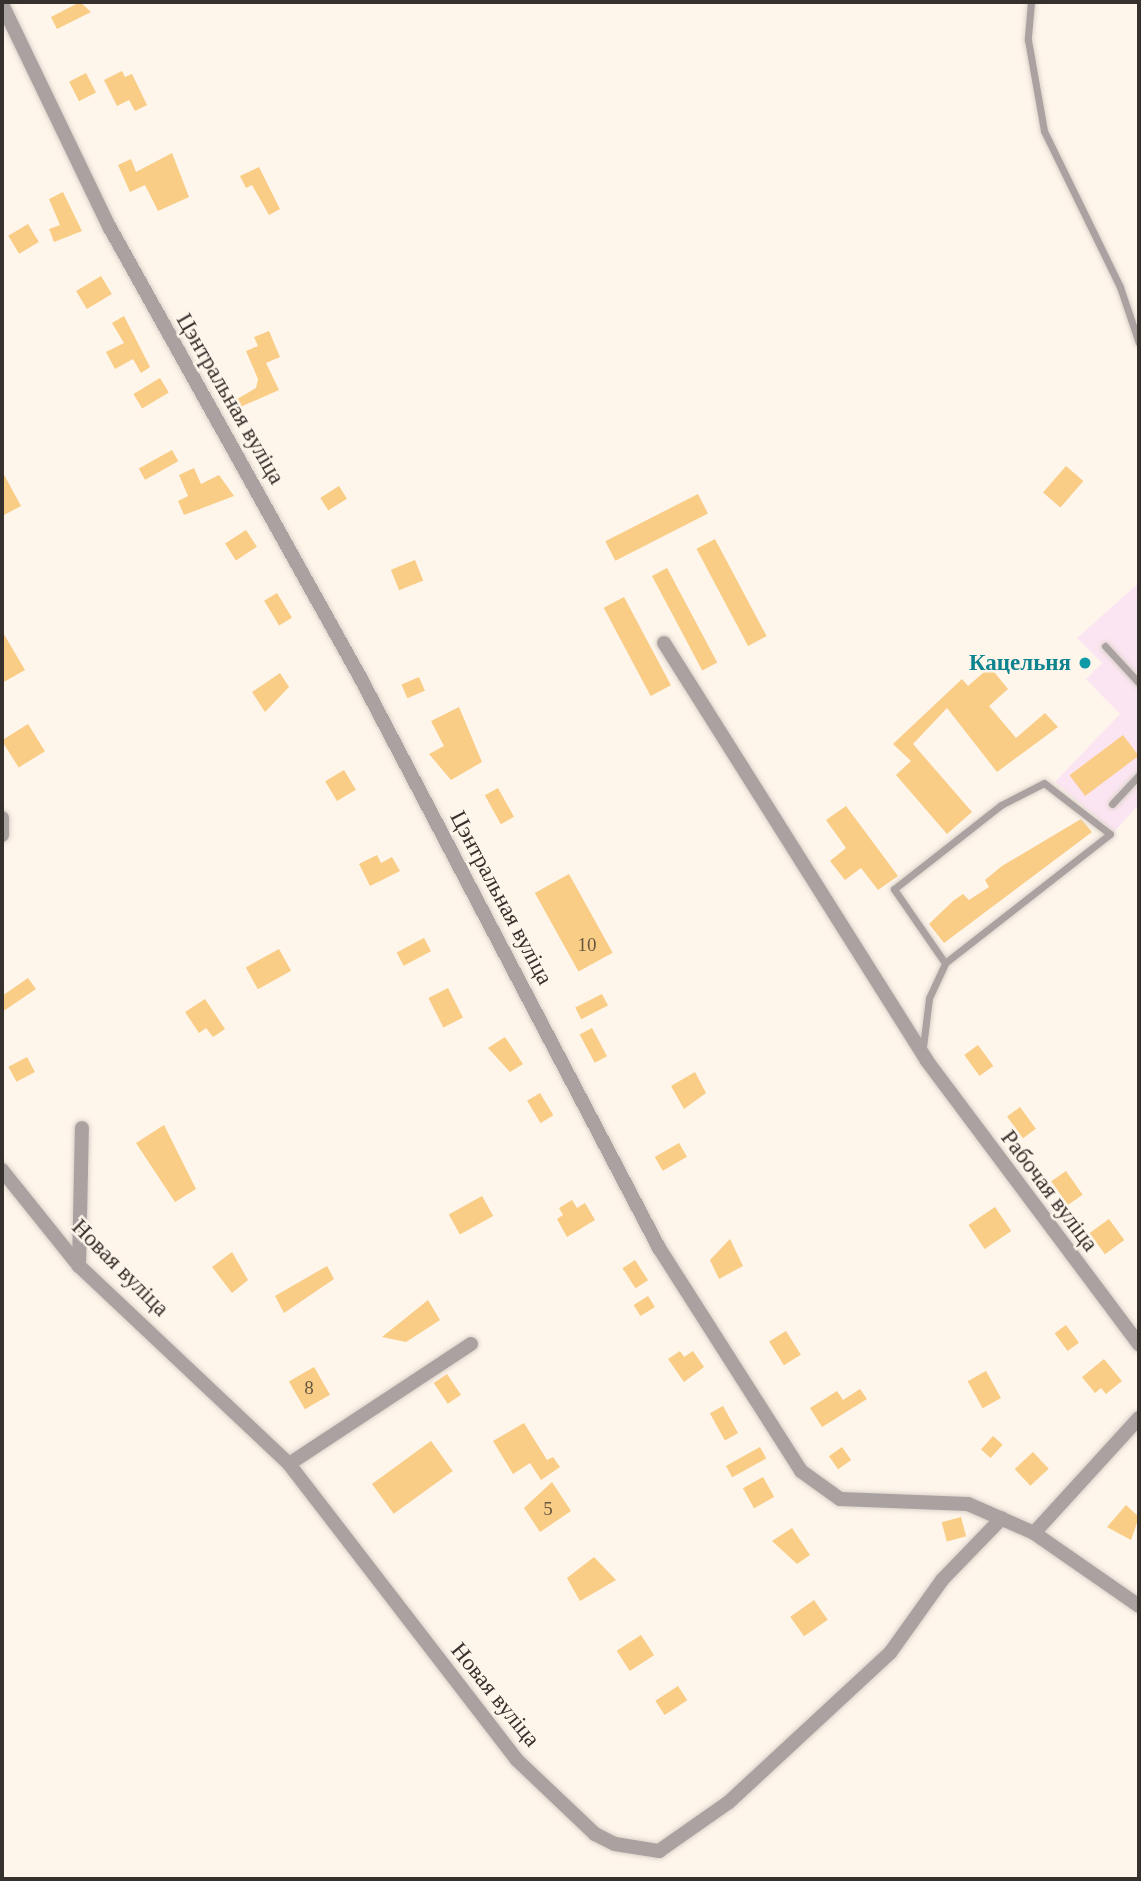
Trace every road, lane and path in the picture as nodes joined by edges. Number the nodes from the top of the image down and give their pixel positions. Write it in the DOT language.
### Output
graph roads {
  1 [pos="1031,2"];
  2 [pos="2,4"];
  3 [pos="1139,343"];
  4 [pos="664,643"];
  5 [pos="1105,646"];
  6 [pos="1139,683"];
  7 [pos="1139,775"];
  8 [pos="1112,804"];
  9 [pos="2,818"];
  10 [pos="2,835"];
  11 [pos="945,963"];
  12 [pos="927,1061"];
  13 [pos="82,1128"];
  14 [pos="2,1170"];
  15 [pos="79,1266"];
  16 [pos="471,1343"];
  17 [pos="1139,1344"];
  18 [pos="1139,1418"];
  19 [pos="289,1464"];
  20 [pos="1002,1518"];
  21 [pos="1034,1532"];
  22 [pos="1139,1606"];
  1 -- 3 [label="lane"];
  2 -- 20 [label="street, Цэнтральная вуліца"];
  4 -- 12 [label="street, Рабочая вуліца"];
  5 -- 6 [label="lane"];
  7 -- 8 [label="lane"];
  9 -- 10 [label="street"];
  11 -- 11 [label="lane"];
  11 -- 12 [label="lane"];
  12 -- 17 [label="street, Рабочая вуліца"];
  13 -- 15 [label="street"];
  14 -- 15 [label="street, Новая вуліца"];
  15 -- 19 [label="street, Новая вуліца"];
  16 -- 19 [label="street"];
  18 -- 21 [label="street"];
  19 -- 20 [label="street, Новая вуліца"];
  20 -- 21 [label="street, Цэнтральная вуліца"];
  21 -- 22 [label="street, Цэнтральная вуліца"];
}
